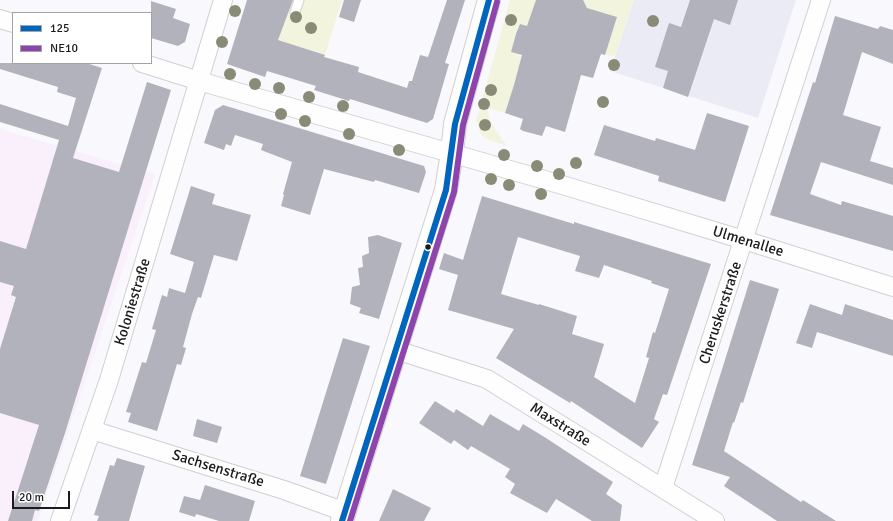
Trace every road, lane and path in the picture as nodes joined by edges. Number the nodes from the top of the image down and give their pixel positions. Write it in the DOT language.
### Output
graph roads {
  1 [pos="223,0"];
  2 [pos="299,0"];
  3 [pos="489,0"];
  4 [pos="821,0"];
  5 [pos="295,12"];
  6 [pos="0,19"];
  7 [pos="12,23"];
  8 [pos="145,64"];
  9 [pos="199,81"];
  10 [pos="452,153"];
  11 [pos="744,240"];
  12 [pos="893,287"];
  13 [pos="396,350"];
  14 [pos="92,430"];
  15 [pos="663,488"];
  16 [pos="343,516"];
  17 [pos="60,521"];
  18 [pos="715,521"];
  1 -- 9 [label="street, Koloniestraße"];
  2 -- 5 [label="lane"];
  3 -- 10 [label="street"];
  4 -- 11 [label="street, Cheruskerstraße"];
  6 -- 7 [label="street"];
  8 -- 9 [label="street, Ulmenallee"];
  9 -- 10 [label="street, Ulmenallee"];
  9 -- 14 [label="street, Koloniestraße"];
  10 -- 11 [label="street, Ulmenallee"];
  10 -- 13 [label="street"];
  11 -- 12 [label="street, Ulmenallee"];
  11 -- 15 [label="street, Cheruskerstraße"];
  13 -- 15 [label="street, Maxstraße"];
  13 -- 16 [label="street"];
  14 -- 16 [label="street, Sachsenstraße"];
  14 -- 17 [label="street, Koloniestraße"];
  15 -- 18 [label="street, Maxstraße"];
}
